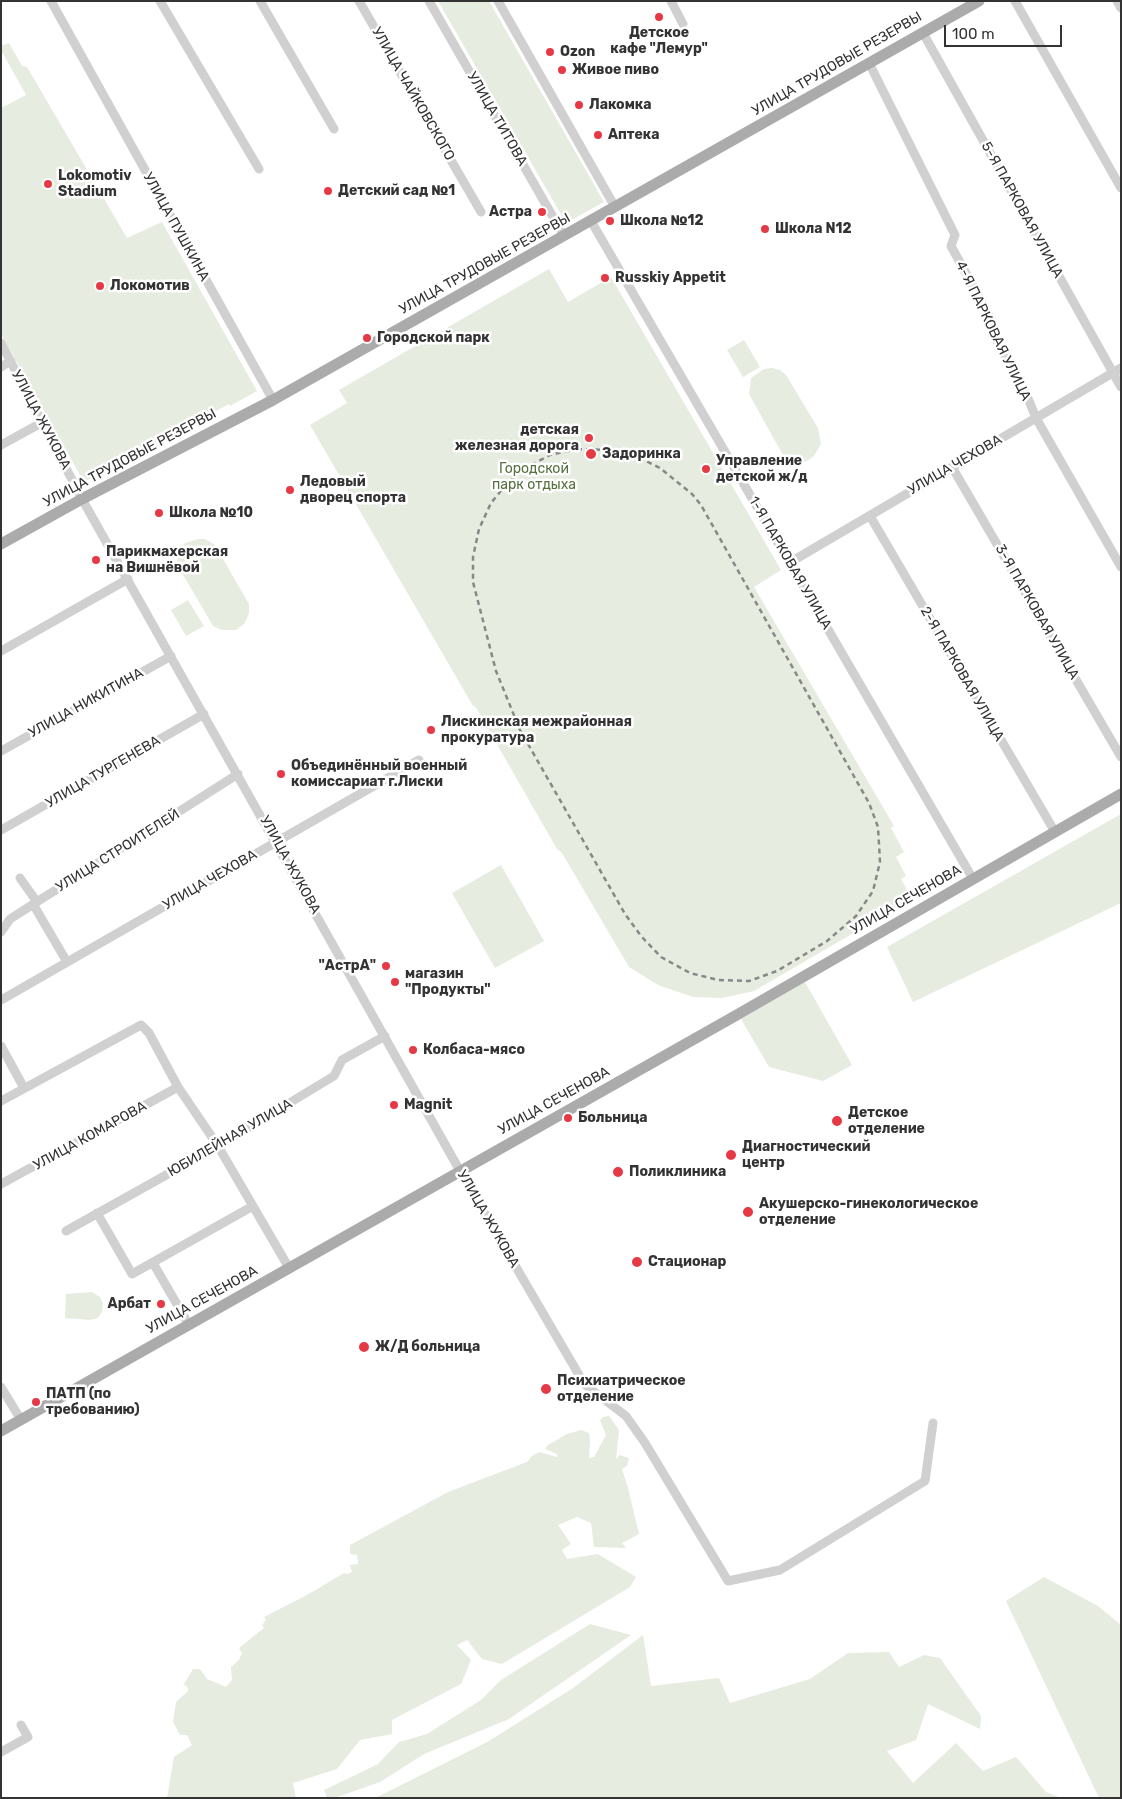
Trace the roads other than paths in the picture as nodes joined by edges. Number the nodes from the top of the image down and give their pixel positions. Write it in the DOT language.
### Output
graph roads {
  1 [pos="51,1"];
  2 [pos="160,1"];
  3 [pos="260,1"];
  4 [pos="359,1"];
  5 [pos="429,1"];
  6 [pos="498,1"];
  7 [pos="671,1"];
  8 [pos="979,1"];
  9 [pos="1014,1"];
  10 [pos="1117,1"];
  11 [pos="1121,8"];
  12 [pos="684,24"];
  13 [pos="923,33"];
  14 [pos="868,64"];
  15 [pos="334,129"];
  16 [pos="259,169"];
  17 [pos="1121,188"];
  18 [pos="615,207"];
  19 [pos="481,212"];
  20 [pos="591,221"];
  21 [pos="564,236"];
  22 [pos="1,343"];
  23 [pos="11,361"];
  24 [pos="1,366"];
  25 [pos="1117,370"];
  26 [pos="1121,387"];
  27 [pos="273,400"];
  28 [pos="1036,418"];
  29 [pos="43,422"];
  30 [pos="1,445"];
  31 [pos="952,467"];
  32 [pos="82,499"];
  33 [pos="870,516"];
  34 [pos="1,544"];
  35 [pos="790,563"];
  36 [pos="1121,567"];
  37 [pos="128,579"];
  38 [pos="1,651"];
  39 [pos="171,656"];
  40 [pos="204,714"];
  41 [pos="1,751"];
  42 [pos="1121,757"];
  43 [pos="419,760"];
  44 [pos="238,774"];
  45 [pos="1121,794"];
  46 [pos="1,830"];
  47 [pos="1054,832"];
  48 [pos="276,841"];
  49 [pos="20,878"];
  50 [pos="973,880"];
  51 [pos="35,903"];
  52 [pos="1,932"];
  53 [pos="68,962"];
  54 [pos="1,1000"];
  55 [pos="385,1036"];
  56 [pos="1,1046"];
  57 [pos="178,1087"];
  58 [pos="24,1088"];
  59 [pos="1,1101"];
  60 [pos="218,1146"];
  61 [pos="460,1171"];
  62 [pos="1,1184"];
  63 [pos="253,1206"];
  64 [pos="97,1213"];
  65 [pos="66,1231"];
  66 [pos="153,1263"];
  67 [pos="289,1268"];
  68 [pos="189,1325"];
  69 [pos="1,1387"];
  70 [pos="21,1420"];
  71 [pos="933,1423"];
  72 [pos="1,1431"];
  73 [pos="21,1725"];
  74 [pos="1,1752"];
  1 -- 27 [label="street, УЛИЦА ПУШКИНА"];
  2 -- 16 [label="street"];
  3 -- 15 [label="street"];
  4 -- 19 [label="street, УЛИЦА ЧАЙКОВСКОГО"];
  5 -- 21 [label="street, УЛИЦА ТИТОВА"];
  6 -- 18 [label="street"];
  7 -- 12 [label="street"];
  8 -- 13 [label="main road, УЛИЦА ТРУДОВЫЕ РЕЗЕРВЫ"];
  9 -- 17 [label="street"];
  10 -- 11 [label="street"];
  13 -- 14 [label="main road, УЛИЦА ТРУДОВЫЕ РЕЗЕРВЫ"];
  13 -- 25 [label="street, 5-Я ПАРКОВАЯ УЛИЦА"];
  14 -- 18 [label="main road, УЛИЦА ТРУДОВЫЕ РЕЗЕРВЫ"];
  14 -- 28 [label="street, 4-Я ПАРКОВАЯ УЛИЦА"];
  18 -- 20 [label="main road, УЛИЦА ТРУДОВЫЕ РЕЗЕРВЫ"];
  20 -- 21 [label="main road, УЛИЦА ТРУДОВЫЕ РЕЗЕРВЫ"];
  20 -- 35 [label="street, 1-Я ПАРКОВАЯ УЛИЦА"];
  21 -- 27 [label="main road, УЛИЦА ТРУДОВЫЕ РЕЗЕРВЫ"];
  22 -- 23 [label="street, УЛИЦА ЖУКОВА"];
  23 -- 24 [label="street"];
  23 -- 29 [label="street, УЛИЦА ЖУКОВА"];
  25 -- 26 [label="street, 5-Я ПАРКОВАЯ УЛИЦА"];
  25 -- 28 [label="street, УЛИЦА ЧЕХОВА"];
  27 -- 32 [label="main road, УЛИЦА ТРУДОВЫЕ РЕЗЕРВЫ"];
  28 -- 31 [label="street, УЛИЦА ЧЕХОВА"];
  28 -- 36 [label="street, 4-Я ПАРКОВАЯ УЛИЦА"];
  29 -- 30 [label="street"];
  29 -- 32 [label="street, УЛИЦА ЖУКОВА"];
  31 -- 33 [label="street, УЛИЦА ЧЕХОВА"];
  31 -- 42 [label="street, 3-Я ПАРКОВАЯ УЛИЦА"];
  32 -- 34 [label="main road, УЛИЦА ТРУДОВЫЕ РЕЗЕРВЫ"];
  32 -- 37 [label="street, УЛИЦА ЖУКОВА"];
  33 -- 35 [label="street, УЛИЦА ЧЕХОВА"];
  33 -- 47 [label="street, 2-Я ПАРКОВАЯ УЛИЦА"];
  35 -- 50 [label="street, 1-Я ПАРКОВАЯ УЛИЦА"];
  37 -- 38 [label="street"];
  37 -- 39 [label="street, УЛИЦА ЖУКОВА"];
  39 -- 40 [label="street, УЛИЦА ЖУКОВА"];
  39 -- 41 [label="street, УЛИЦА НИКИТИНА"];
  40 -- 44 [label="street, УЛИЦА ЖУКОВА"];
  40 -- 46 [label="street, УЛИЦА ТУРГЕНЕВА"];
  43 -- 48 [label="street, УЛИЦА ЧЕХОВА"];
  44 -- 48 [label="street, УЛИЦА ЖУКОВА"];
  44 -- 51 [label="street, УЛИЦА СТРОИТЕЛЕЙ"];
  45 -- 47 [label="main road, УЛИЦА СЕЧЕНОВА"];
  47 -- 50 [label="main road, УЛИЦА СЕЧЕНОВА"];
  48 -- 53 [label="street, УЛИЦА ЧЕХОВА"];
  48 -- 55 [label="street, УЛИЦА ЖУКОВА"];
  49 -- 51 [label="street"];
  50 -- 61 [label="main road, УЛИЦА СЕЧЕНОВА"];
  51 -- 52 [label="street, УЛИЦА СТРОИТЕЛЕЙ"];
  51 -- 53 [label="street"];
  53 -- 54 [label="street, УЛИЦА ЧЕХОВА"];
  55 -- 60 [label="street, ЮБИЛЕЙНАЯ УЛИЦА"];
  55 -- 61 [label="street, УЛИЦА ЖУКОВА"];
  56 -- 58 [label="street"];
  57 -- 58 [label="street"];
  57 -- 60 [label="street"];
  57 -- 62 [label="street, УЛИЦА КОМАРОВА"];
  58 -- 59 [label="street"];
  60 -- 63 [label="street"];
  60 -- 64 [label="street, ЮБИЛЕЙНАЯ УЛИЦА"];
  61 -- 67 [label="main road, УЛИЦА СЕЧЕНОВА"];
  61 -- 71 [label="street, УЛИЦА ЖУКОВА"];
  63 -- 66 [label="street"];
  63 -- 67 [label="street"];
  64 -- 65 [label="street, ЮБИЛЕЙНАЯ УЛИЦА"];
  64 -- 66 [label="street"];
  66 -- 68 [label="street"];
  67 -- 68 [label="main road, УЛИЦА СЕЧЕНОВА"];
  68 -- 70 [label="main road, УЛИЦА СЕЧЕНОВА"];
  69 -- 70 [label="street"];
  70 -- 72 [label="main road, УЛИЦА СЕЧЕНОВА"];
  73 -- 74 [label="street"];
}
